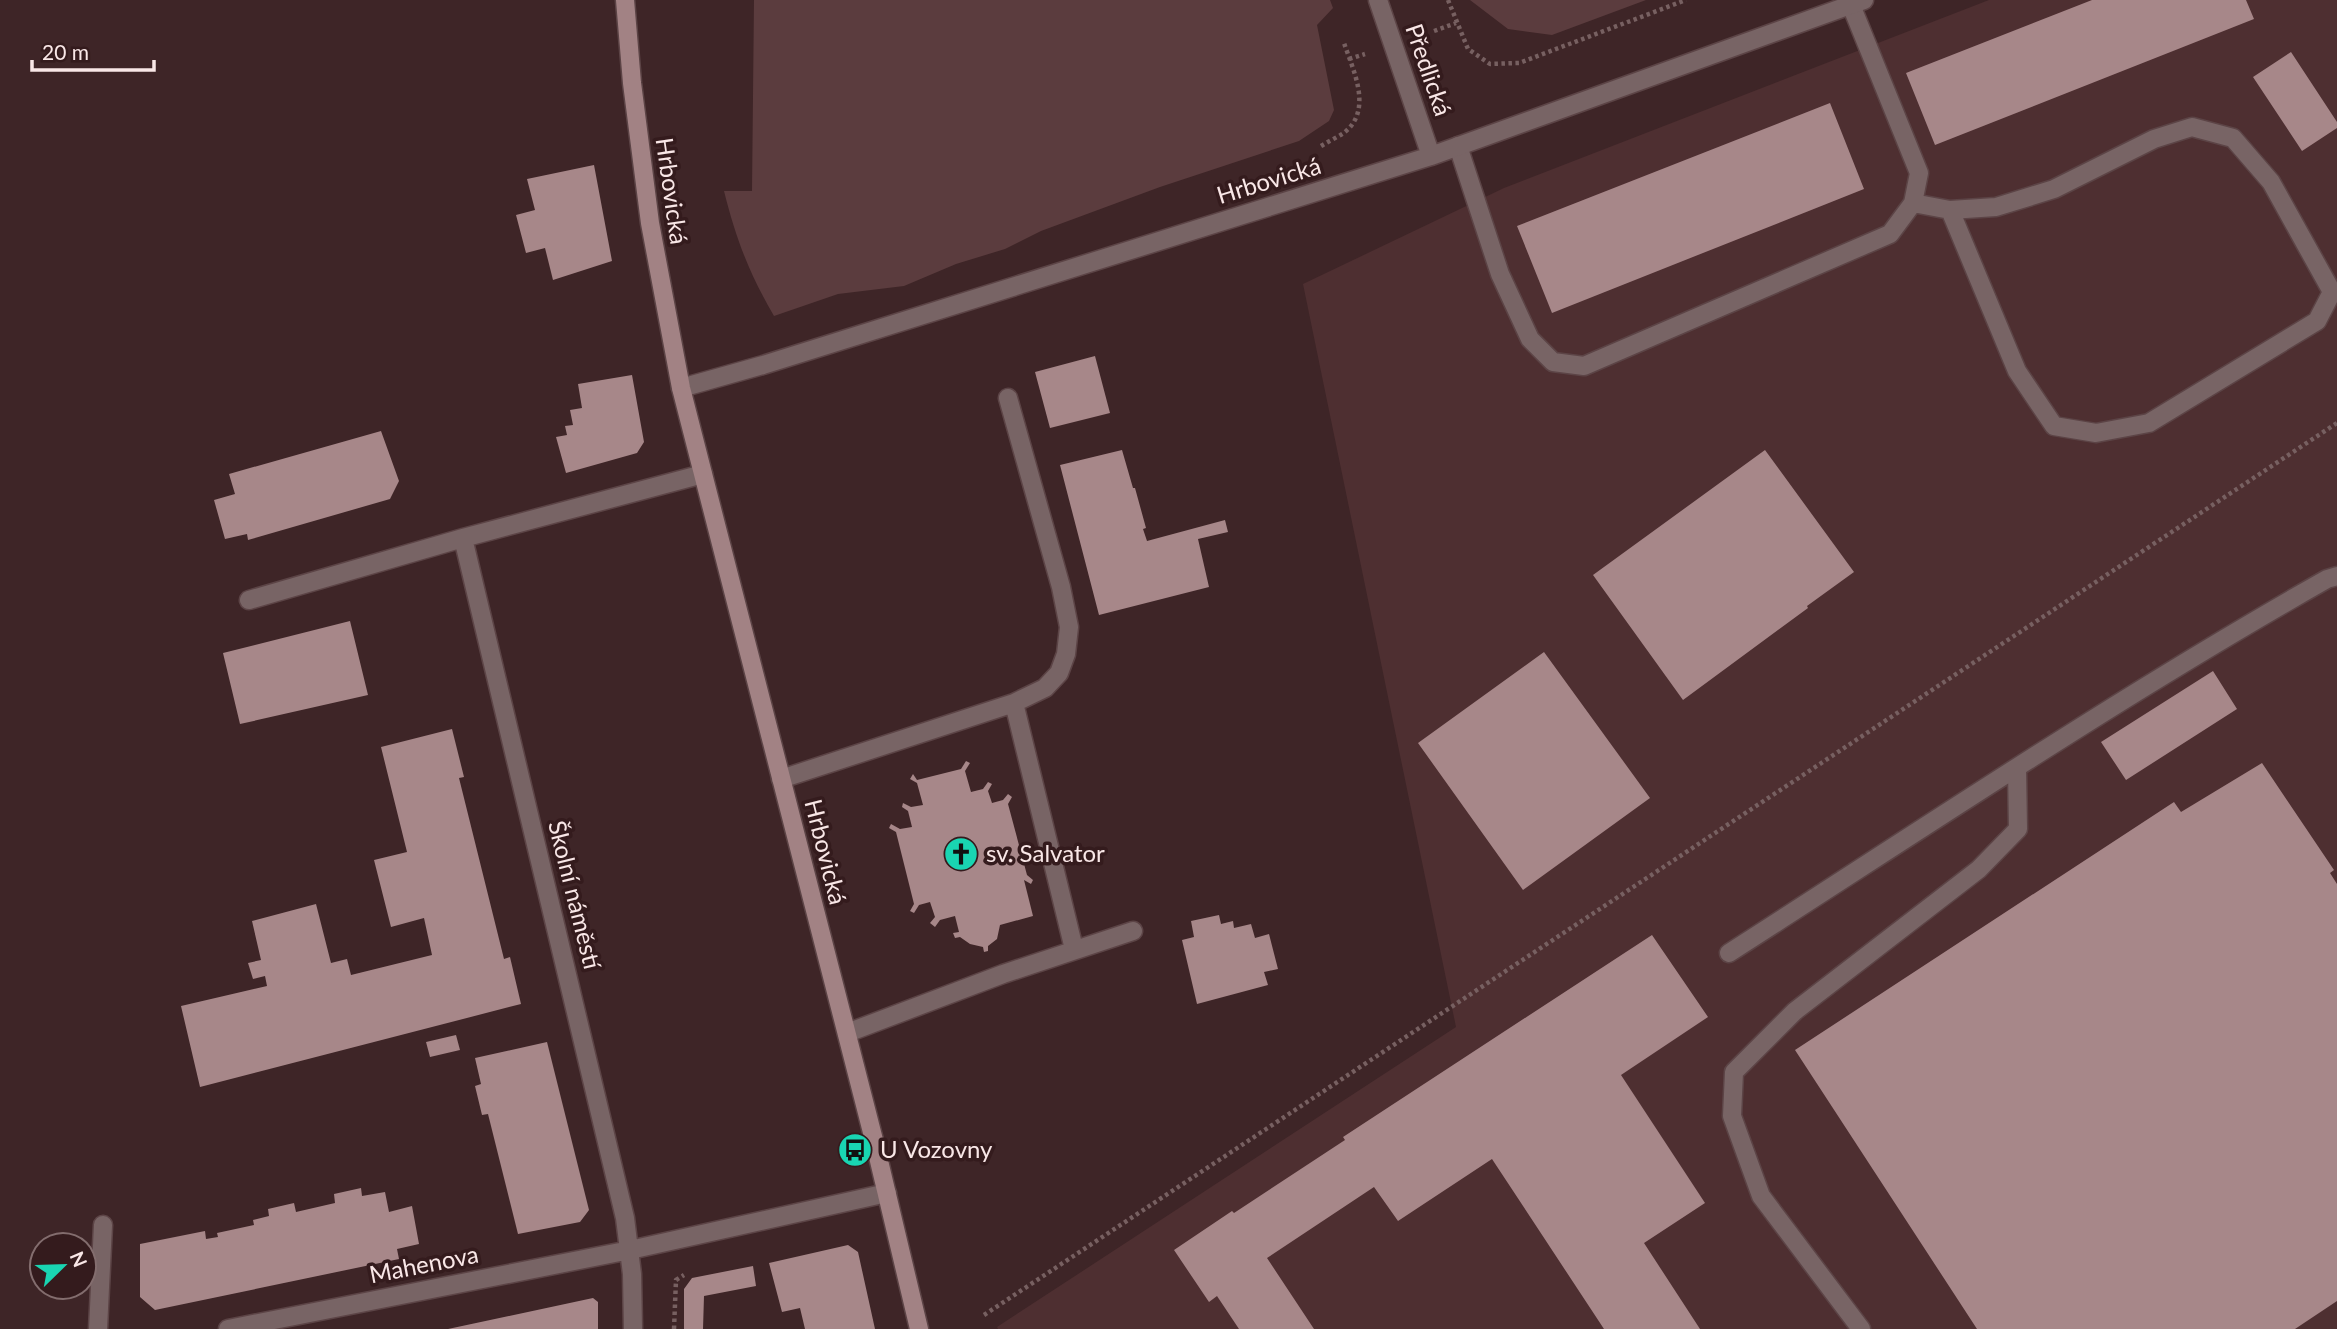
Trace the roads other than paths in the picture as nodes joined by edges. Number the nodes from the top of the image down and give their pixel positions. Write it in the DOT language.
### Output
graph roads {
  1 [pos="625,0"];
  2 [pos="1378,0"];
  3 [pos="1858,2"];
  4 [pos="1458,146"];
  5 [pos="1431,156"];
  6 [pos="1913,203"];
  7 [pos="1950,210"];
  8 [pos="681,388"];
  9 [pos="1008,398"];
  10 [pos="703,474"];
  11 [pos="463,538"];
  12 [pos="2337,576"];
  13 [pos="249,600"];
  14 [pos="1014,703"];
  15 [pos="2017,768"];
  16 [pos="781,779"];
  17 [pos="1133,931"];
  18 [pos="1074,949"];
  19 [pos="1729,953"];
  20 [pos="847,1033"];
  21 [pos="887,1193"];
  22 [pos="103,1224"];
  23 [pos="630,1250"];
  24 [pos="98,1329"];
  25 [pos="228,1329"];
  26 [pos="633,1329"];
  27 [pos="919,1329"];
  28 [pos="1860,1329"];
  1 -- 8 [label="main road, Hrbovická"];
  2 -- 5 [label="street, Předlická"];
  3 -- 4 [label="street, Hrbovická"];
  3 -- 6 [label="street"];
  4 -- 5 [label="street, Hrbovická"];
  4 -- 6 [label="street"];
  5 -- 8 [label="street, Hrbovická"];
  6 -- 7 [label="street"];
  7 -- 7 [label="street"];
  8 -- 10 [label="main road, Hrbovická"];
  9 -- 14 [label="street"];
  10 -- 11 [label="street"];
  10 -- 16 [label="main road, Hrbovická"];
  11 -- 13 [label="street"];
  11 -- 23 [label="street, Školní náměstí"];
  12 -- 15 [label="street"];
  14 -- 16 [label="street"];
  14 -- 18 [label="street"];
  15 -- 19 [label="street"];
  15 -- 28 [label="street"];
  16 -- 20 [label="main road, Hrbovická"];
  17 -- 18 [label="street"];
  18 -- 20 [label="street"];
  20 -- 21 [label="main road, Hrbovická"];
  21 -- 23 [label="street"];
  21 -- 27 [label="main road, Hrbovická"];
  22 -- 24 [label="street"];
  23 -- 25 [label="street, Mahenova"];
  23 -- 26 [label="street, Školní náměstí"];
}
